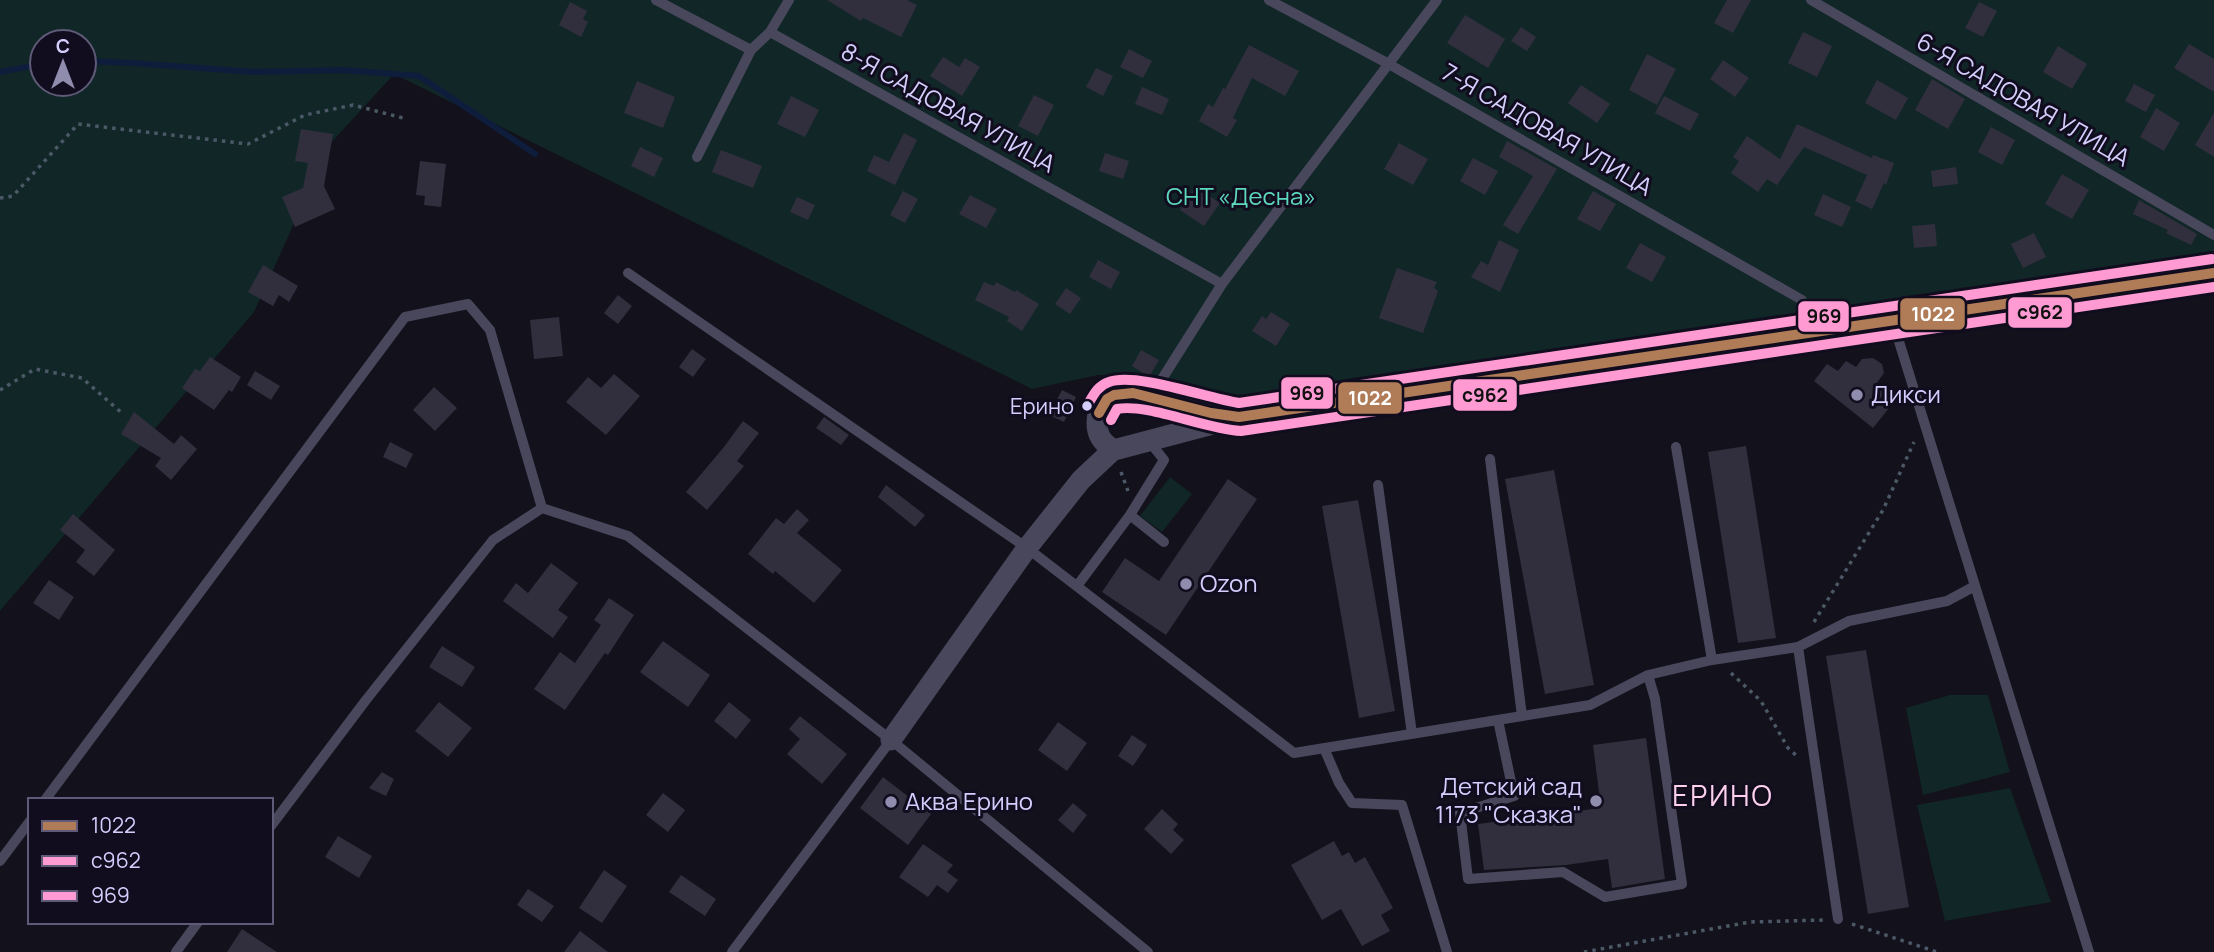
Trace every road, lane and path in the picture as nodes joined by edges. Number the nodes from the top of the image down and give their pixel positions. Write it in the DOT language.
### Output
graph roads {
  1 [pos="656,0"];
  2 [pos="789,0"];
  3 [pos="1269,0"];
  4 [pos="1437,0"];
  5 [pos="1811,0"];
  6 [pos="770,32"];
  7 [pos="751,50"];
  8 [pos="1387,63"];
  9 [pos="407,119"];
  10 [pos="696,156"];
  11 [pos="0,198"];
  12 [pos="2214,235"];
  13 [pos="628,273"];
  14 [pos="2214,273"];
  15 [pos="1222,284"];
  16 [pos="1802,300"];
  17 [pos="1892,319"];
  18 [pos="0,390"];
  19 [pos="1148,396"];
  20 [pos="123,414"];
  21 [pos="1239,417"];
  22 [pos="1924,421"];
  23 [pos="1149,440"];
  24 [pos="1676,447"];
  25 [pos="1113,450"];
  26 [pos="1490,459"];
  27 [pos="1378,485"];
  28 [pos="542,508"];
  29 [pos="1132,512"];
  30 [pos="1164,542"];
  31 [pos="1027,548"];
  32 [pos="1077,586"];
  33 [pos="1975,586"];
  34 [pos="1798,647"];
  35 [pos="1712,660"];
  36 [pos="1731,673"];
  37 [pos="1648,675"];
  38 [pos="1522,716"];
  39 [pos="1498,720"];
  40 [pos="1412,734"];
  41 [pos="891,740"];
  42 [pos="1324,748"];
  43 [pos="1817,773"];
  44 [pos="47,798"];
  45 [pos="273,823"];
  46 [pos="28,824"];
  47 [pos="0,861"];
  48 [pos="1838,919"];
  49 [pos="197,924"];
  50 [pos="176,952"];
  51 [pos="732,952"];
  52 [pos="1149,952"];
  53 [pos="1447,952"];
  54 [pos="1584,952"];
  55 [pos="1937,952"];
  56 [pos="2089,952"];
  1 -- 7 [label="lane"];
  2 -- 6 [label="lane"];
  3 -- 8 [label="lane, 7-Я САДОВАЯ УЛИЦА"];
  4 -- 8 [label="lane"];
  5 -- 12 [label="lane, 6-Я САДОВАЯ УЛИЦА"];
  6 -- 7 [label="lane"];
  6 -- 15 [label="lane, 8-Я САДОВАЯ УЛИЦА"];
  7 -- 10 [label="lane"];
  8 -- 15 [label="lane"];
  8 -- 16 [label="lane, 7-Я САДОВАЯ УЛИЦА"];
  9 -- 11 [label="path"];
  13 -- 31 [label="lane"];
  14 -- 17 [label="street"];
  15 -- 19 [label="lane"];
  17 -- 21 [label="street"];
  17 -- 22 [label="lane"];
  18 -- 20 [label="path"];
  19 -- 21 [label="street"];
  19 -- 25 [label="street"];
  21 -- 23 [label="street"];
  22 -- 33 [label="lane"];
  22 -- 34 [label="path"];
  23 -- 25 [label="street"];
  23 -- 29 [label="lane"];
  24 -- 35 [label="lane"];
  25 -- 29 [label="path"];
  25 -- 31 [label="street"];
  26 -- 38 [label="lane"];
  27 -- 40 [label="lane"];
  28 -- 41 [label="lane"];
  28 -- 44 [label="lane"];
  28 -- 45 [label="lane"];
  29 -- 30 [label="lane"];
  29 -- 32 [label="lane"];
  31 -- 32 [label="lane"];
  31 -- 41 [label="street"];
  32 -- 42 [label="lane"];
  33 -- 34 [label="lane"];
  33 -- 56 [label="lane"];
  34 -- 35 [label="lane"];
  34 -- 43 [label="lane"];
  35 -- 37 [label="lane"];
  36 -- 43 [label="path"];
  37 -- 38 [label="lane"];
  37 -- 39 [label="lane"];
  38 -- 39 [label="lane"];
  39 -- 40 [label="lane"];
  40 -- 42 [label="lane"];
  41 -- 51 [label="lane"];
  41 -- 52 [label="lane"];
  42 -- 53 [label="lane"];
  43 -- 48 [label="lane"];
  46 -- 47 [label="lane"];
  48 -- 54 [label="path"];
  48 -- 55 [label="path"];
  49 -- 50 [label="lane"];
}
